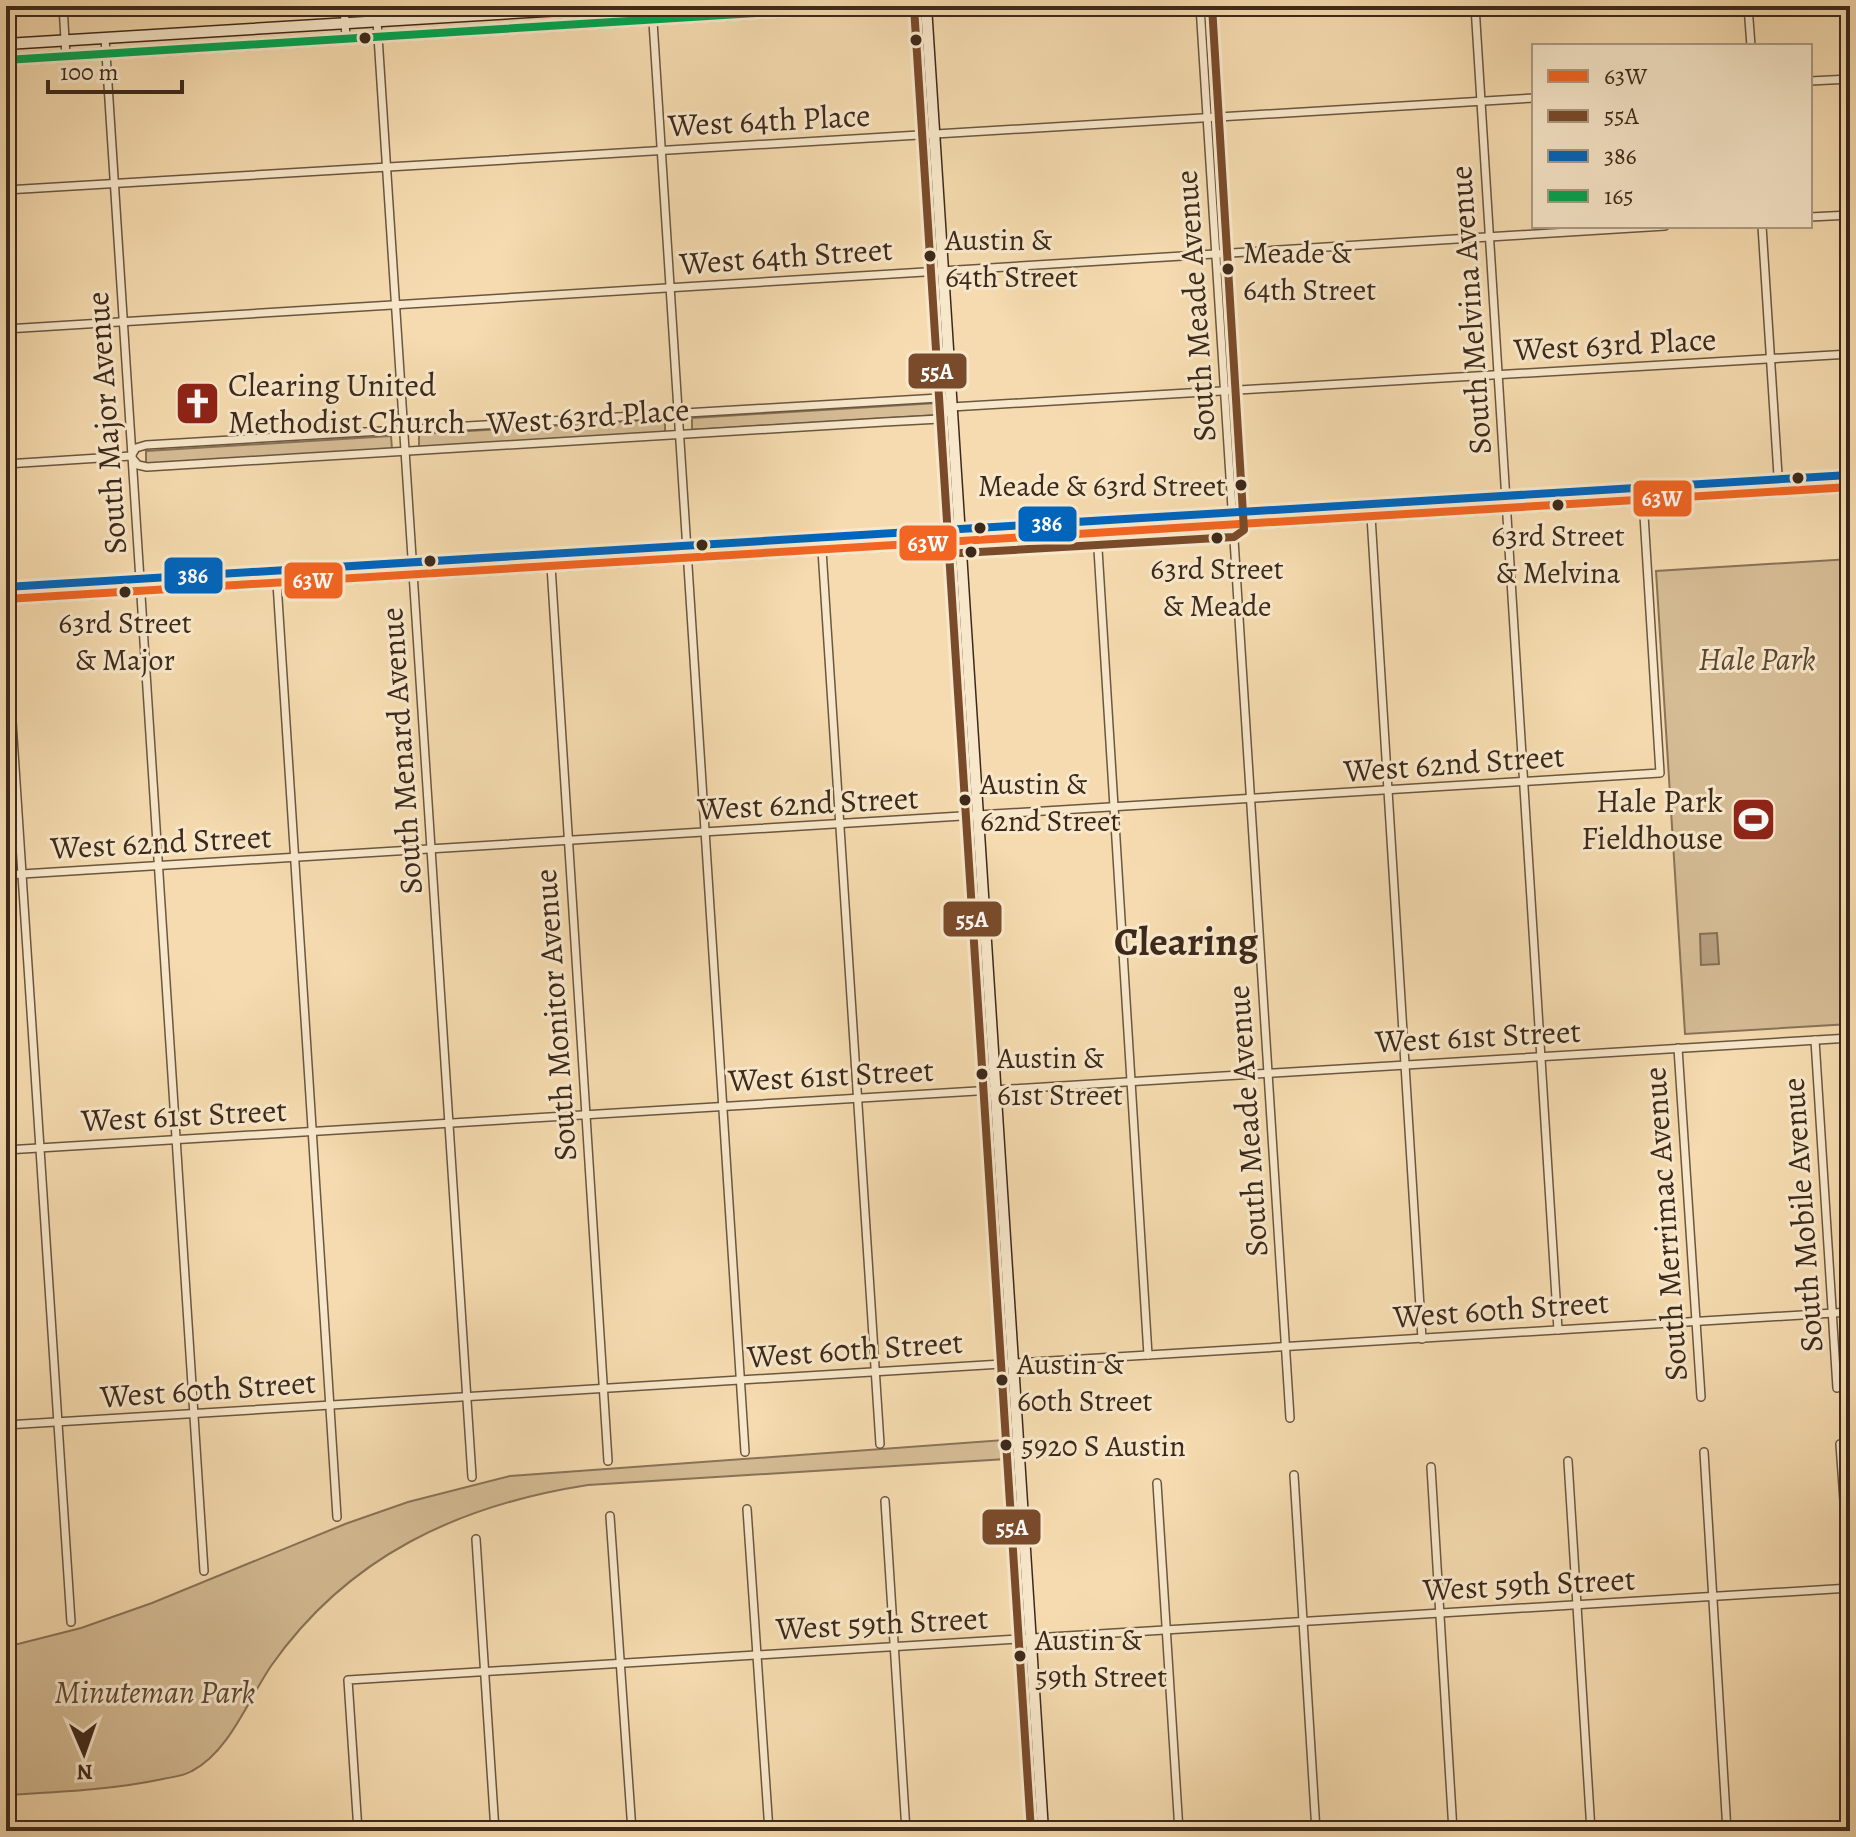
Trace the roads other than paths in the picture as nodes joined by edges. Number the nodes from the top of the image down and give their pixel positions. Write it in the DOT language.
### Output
graph roads {
  1 [pos="63,6"];
  2 [pos="344,6"];
  3 [pos="627,6"];
  4 [pos="652,6"];
  5 [pos="869,6"];
  6 [pos="926,6"];
  7 [pos="1200,6"];
  8 [pos="1475,6"];
  9 [pos="1748,6"];
  10 [pos="652,20"];
  11 [pos="377,21"];
  12 [pos="345,23"];
  13 [pos="378,36"];
  14 [pos="105,38"];
  15 [pos="346,38"];
  16 [pos="65,40"];
  17 [pos="6,44"];
  18 [pos="1751,44"];
  19 [pos="106,53"];
  20 [pos="66,56"];
  21 [pos="6,60"];
  22 [pos="1850,79"];
  23 [pos="1812,81"];
  24 [pos="1532,98"];
  25 [pos="1480,101"];
  26 [pos="1207,117"];
  27 [pos="934,134"];
  28 [pos="661,150"];
  29 [pos="387,167"];
  30 [pos="114,184"];
  31 [pos="6,190"];
  32 [pos="1850,215"];
  33 [pos="1812,217"];
  34 [pos="1633,228"];
  35 [pos="1762,228"];
  36 [pos="1489,237"];
  37 [pos="1216,254"];
  38 [pos="943,271"];
  39 [pos="670,288"];
  40 [pos="396,305"];
  41 [pos="123,321"];
  42 [pos="6,329"];
  43 [pos="1850,354"];
  44 [pos="1770,359"];
  45 [pos="1498,375"];
  46 [pos="1224,391"];
  47 [pos="951,407"];
  48 [pos="678,413"];
  49 [pos="404,430"];
  50 [pos="679,434"];
  51 [pos="406,451"];
  52 [pos="131,456"];
  53 [pos="6,464"];
  54 [pos="1850,487"];
  55 [pos="1779,491"];
  56 [pos="1643,499"];
  57 [pos="1506,508"];
  58 [pos="1371,516"];
  59 [pos="1233,525"];
  60 [pos="1097,533"];
  61 [pos="960,541"];
  62 [pos="822,550"];
  63 [pos="687,558"];
  64 [pos="551,566"];
  65 [pos="414,575"];
  66 [pos="277,583"];
  67 [pos="141,591"];
  68 [pos="6,599"];
  69 [pos="6,630"];
  70 [pos="1523,783"];
  71 [pos="1389,791"];
  72 [pos="1250,800"];
  73 [pos="1114,808"];
  74 [pos="978,816"];
  75 [pos="840,825"];
  76 [pos="705,833"];
  77 [pos="568,841"];
  78 [pos="430,850"];
  79 [pos="295,858"];
  80 [pos="158,866"];
  81 [pos="6,875"];
  82 [pos="22,875"];
  83 [pos="1850,1038"];
  84 [pos="1815,1040"];
  85 [pos="1678,1048"];
  86 [pos="1540,1056"];
  87 [pos="1404,1064"];
  88 [pos="1268,1073"];
  89 [pos="1131,1081"];
  90 [pos="995,1090"];
  91 [pos="858,1098"];
  92 [pos="723,1106"];
  93 [pos="585,1114"];
  94 [pos="450,1123"];
  95 [pos="312,1131"];
  96 [pos="176,1139"];
  97 [pos="39,1148"];
  98 [pos="6,1150"];
  99 [pos="1850,1312"];
  100 [pos="1831,1313"];
  101 [pos="1694,1321"];
  102 [pos="1558,1330"];
  103 [pos="1422,1339"];
  104 [pos="1286,1346"];
  105 [pos="1148,1355"];
  106 [pos="1013,1363"];
  107 [pos="876,1372"];
  108 [pos="740,1380"];
  109 [pos="1837,1388"];
  110 [pos="603,1389"];
  111 [pos="466,1397"];
  112 [pos="1701,1397"];
  113 [pos="330,1405"];
  114 [pos="193,1414"];
  115 [pos="1290,1418"];
  116 [pos="57,1422"];
  117 [pos="6,1425"];
  118 [pos="880,1444"];
  119 [pos="1840,1444"];
  120 [pos="745,1452"];
  121 [pos="1704,1452"];
  122 [pos="608,1461"];
  123 [pos="1568,1461"];
  124 [pos="1431,1467"];
  125 [pos="1294,1475"];
  126 [pos="472,1477"];
  127 [pos="1157,1483"];
  128 [pos="885,1501"];
  129 [pos="747,1509"];
  130 [pos="610,1516"];
  131 [pos="337,1517"];
  132 [pos="476,1539"];
  133 [pos="204,1571"];
  134 [pos="1850,1587"];
  135 [pos="1713,1597"];
  136 [pos="1576,1605"];
  137 [pos="1440,1613"];
  138 [pos="1303,1621"];
  139 [pos="71,1622"];
  140 [pos="1166,1630"];
  141 [pos="1031,1638"];
  142 [pos="894,1646"];
  143 [pos="757,1655"];
  144 [pos="621,1663"];
  145 [pos="484,1671"];
  146 [pos="358,1831"];
  147 [pos="495,1831"];
  148 [pos="632,1831"];
  149 [pos="769,1831"];
  150 [pos="906,1831"];
  151 [pos="1043,1831"];
  152 [pos="1179,1831"];
  153 [pos="1316,1831"];
  154 [pos="1453,1831"];
  155 [pos="1591,1831"];
  156 [pos="1727,1831"];
  1 -- 16 [label="street"];
  2 -- 12 [label="street"];
  3 -- 11 [label="street"];
  4 -- 10 [label="street"];
  5 -- 10 [label="street"];
  6 -- 27 [label="street"];
  7 -- 26 [label="street, South Meade Avenue"];
  8 -- 25 [label="street, South Melvina Avenue"];
  9 -- 18 [label="street"];
  10 -- 13 [label="street"];
  10 -- 28 [label="street"];
  11 -- 12 [label="street"];
  11 -- 13 [label="street, South Menard Avenue"];
  12 -- 14 [label="street"];
  12 -- 15 [label="street"];
  13 -- 15 [label="street"];
  13 -- 29 [label="street, South Menard Avenue"];
  14 -- 16 [label="street"];
  14 -- 19 [label="street, South Major Avenue"];
  15 -- 19 [label="street"];
  16 -- 17 [label="street"];
  16 -- 20 [label="street"];
  19 -- 20 [label="street"];
  19 -- 30 [label="street, South Major Avenue"];
  20 -- 21 [label="street"];
  22 -- 23 [label="street"];
  24 -- 25 [label="street, West 64th Place"];
  25 -- 26 [label="street, West 64th Place"];
  25 -- 36 [label="street, South Melvina Avenue"];
  26 -- 27 [label="street, West 64th Place"];
  26 -- 37 [label="street, South Meade Avenue"];
  27 -- 28 [label="street, West 64th Place"];
  27 -- 38 [label="street"];
  28 -- 29 [label="street, West 64th Place"];
  28 -- 39 [label="street"];
  29 -- 30 [label="street, West 64th Place"];
  29 -- 40 [label="street, South Menard Avenue"];
  30 -- 31 [label="street, West 64th Place"];
  30 -- 41 [label="street, South Major Avenue"];
  32 -- 33 [label="street"];
  34 -- 36 [label="street, West 64th Street"];
  35 -- 44 [label="street"];
  36 -- 37 [label="street, West 64th Street"];
  36 -- 45 [label="street, South Melvina Avenue"];
  37 -- 38 [label="street, West 64th Street"];
  37 -- 46 [label="street, South Meade Avenue"];
  38 -- 39 [label="street, West 64th Street"];
  38 -- 47 [label="street"];
  39 -- 40 [label="street, West 64th Street"];
  39 -- 48 [label="street"];
  40 -- 41 [label="street, West 64th Street"];
  40 -- 49 [label="street, South Menard Avenue"];
  41 -- 42 [label="street, West 64th Street"];
  41 -- 52 [label="street, South Major Avenue"];
  43 -- 44 [label="street, West 63rd Place"];
  44 -- 45 [label="street, West 63rd Place"];
  44 -- 55 [label="street"];
  45 -- 46 [label="street, West 63rd Place"];
  45 -- 57 [label="street, South Melvina Avenue"];
  46 -- 47 [label="street, West 63rd Place"];
  46 -- 59 [label="street, South Meade Avenue"];
  47 -- 48 [label="street, West 63rd Place"];
  47 -- 50 [label="street, West 63rd Place"];
  47 -- 61 [label="street"];
  48 -- 49 [label="street, West 63rd Place"];
  48 -- 50 [label="street"];
  49 -- 51 [label="street, South Menard Avenue"];
  49 -- 52 [label="street, West 63rd Place"];
  50 -- 51 [label="street, West 63rd Place"];
  50 -- 63 [label="street"];
  51 -- 52 [label="street, West 63rd Place"];
  51 -- 65 [label="street, South Menard Avenue"];
  52 -- 53 [label="street, West 63rd Place"];
  52 -- 67 [label="street, South Major Avenue"];
  54 -- 55 [label="street"];
  55 -- 56 [label="street"];
  56 -- 57 [label="street"];
  56 -- 70 [label="street, West 62nd Street"];
  57 -- 58 [label="street"];
  57 -- 70 [label="street, South Melvina Avenue"];
  58 -- 59 [label="street"];
  58 -- 71 [label="street"];
  59 -- 60 [label="street"];
  59 -- 72 [label="street, South Meade Avenue"];
  60 -- 61 [label="street"];
  60 -- 73 [label="street"];
  61 -- 62 [label="street"];
  61 -- 74 [label="street"];
  62 -- 63 [label="street"];
  62 -- 75 [label="street"];
  63 -- 64 [label="street"];
  63 -- 76 [label="street"];
  64 -- 65 [label="street"];
  64 -- 77 [label="street, South Monitor Avenue"];
  65 -- 66 [label="street"];
  65 -- 78 [label="street, South Menard Avenue"];
  66 -- 67 [label="street"];
  66 -- 79 [label="street"];
  67 -- 68 [label="street"];
  67 -- 80 [label="street, South Major Avenue"];
  69 -- 82 [label="street"];
  70 -- 71 [label="street, West 62nd Street"];
  70 -- 86 [label="street, South Melvina Avenue"];
  71 -- 72 [label="street, West 62nd Street"];
  71 -- 87 [label="street"];
  72 -- 73 [label="street, West 62nd Street"];
  72 -- 88 [label="street, South Meade Avenue"];
  73 -- 74 [label="street, West 62nd Street"];
  73 -- 89 [label="street"];
  74 -- 75 [label="street, West 62nd Street"];
  74 -- 90 [label="street"];
  75 -- 76 [label="street, West 62nd Street"];
  75 -- 91 [label="street"];
  76 -- 77 [label="street, West 62nd Street"];
  76 -- 92 [label="street"];
  77 -- 78 [label="street, West 62nd Street"];
  77 -- 93 [label="street, South Monitor Avenue"];
  78 -- 79 [label="street, West 62nd Street"];
  78 -- 94 [label="street, South Menard Avenue"];
  79 -- 80 [label="street, West 62nd Street"];
  79 -- 95 [label="street"];
  80 -- 82 [label="street, West 62nd Street"];
  80 -- 96 [label="street, South Major Avenue"];
  81 -- 82 [label="street, West 62nd Street"];
  82 -- 97 [label="street"];
  83 -- 84 [label="street, West 61st Street"];
  84 -- 85 [label="street, West 61st Street"];
  84 -- 100 [label="street, South Mobile Avenue"];
  85 -- 86 [label="street, West 61st Street"];
  85 -- 101 [label="street, South Merrimac Avenue"];
  86 -- 87 [label="street, West 61st Street"];
  86 -- 102 [label="street, South Melvina Avenue"];
  87 -- 88 [label="street, West 61st Street"];
  87 -- 103 [label="street"];
  88 -- 89 [label="street, West 61st Street"];
  88 -- 104 [label="street, South Meade Avenue"];
  89 -- 90 [label="street, West 61st Street"];
  89 -- 105 [label="street"];
  90 -- 91 [label="street, West 61st Street"];
  90 -- 106 [label="street"];
  91 -- 92 [label="street, West 61st Street"];
  91 -- 107 [label="street"];
  92 -- 93 [label="street, West 61st Street"];
  92 -- 108 [label="street"];
  93 -- 94 [label="street, West 61st Street"];
  93 -- 110 [label="street, South Monitor Avenue"];
  94 -- 95 [label="street, West 61st Street"];
  94 -- 111 [label="street, South Menard Avenue"];
  95 -- 96 [label="street, West 61st Street"];
  95 -- 113 [label="street"];
  96 -- 97 [label="street, West 61st Street"];
  96 -- 114 [label="street, South Major Avenue"];
  97 -- 98 [label="street, West 61st Street"];
  97 -- 116 [label="street"];
  99 -- 100 [label="street, West 60th Street"];
  100 -- 101 [label="street, West 60th Street"];
  100 -- 109 [label="street, South Mobile Avenue"];
  101 -- 102 [label="street, West 60th Street"];
  101 -- 112 [label="street, South Merrimac Avenue"];
  102 -- 103 [label="street, West 60th Street"];
  103 -- 104 [label="street, West 60th Street"];
  104 -- 105 [label="street, West 60th Street"];
  104 -- 115 [label="street, South Meade Avenue"];
  105 -- 106 [label="street, West 60th Street"];
  106 -- 107 [label="street, West 60th Street"];
  106 -- 141 [label="street"];
  107 -- 108 [label="street, West 60th Street"];
  107 -- 118 [label="street"];
  108 -- 110 [label="street, West 60th Street"];
  108 -- 120 [label="street"];
  110 -- 111 [label="street, West 60th Street"];
  110 -- 122 [label="street, South Monitor Avenue"];
  111 -- 113 [label="street, West 60th Street"];
  111 -- 126 [label="street, South Menard Avenue"];
  113 -- 114 [label="street, West 60th Street"];
  113 -- 131 [label="street"];
  114 -- 116 [label="street, West 60th Street"];
  114 -- 133 [label="street, South Major Avenue"];
  116 -- 117 [label="street, West 60th Street"];
  116 -- 139 [label="street"];
  119 -- 134 [label="street"];
  121 -- 135 [label="street"];
  123 -- 136 [label="street"];
  124 -- 137 [label="street"];
  125 -- 138 [label="street"];
  127 -- 140 [label="street"];
  128 -- 142 [label="street"];
  129 -- 143 [label="street"];
  130 -- 144 [label="street"];
  132 -- 145 [label="street"];
  134 -- 135 [label="street, West 59th Street"];
  135 -- 136 [label="street, West 59th Street"];
  135 -- 156 [label="street"];
  136 -- 137 [label="street, West 59th Street"];
  136 -- 155 [label="street"];
  137 -- 138 [label="street, West 59th Street"];
  137 -- 154 [label="street"];
  138 -- 140 [label="street, West 59th Street"];
  138 -- 153 [label="street"];
  140 -- 141 [label="street, West 59th Street"];
  140 -- 152 [label="street"];
  141 -- 142 [label="street, West 59th Street"];
  141 -- 151 [label="street"];
  142 -- 143 [label="street, West 59th Street"];
  142 -- 150 [label="street"];
  143 -- 144 [label="street, West 59th Street"];
  143 -- 149 [label="street"];
  144 -- 145 [label="street, West 59th Street"];
  144 -- 148 [label="street"];
  145 -- 146 [label="street, West 59th Street"];
  145 -- 147 [label="street"];
}
